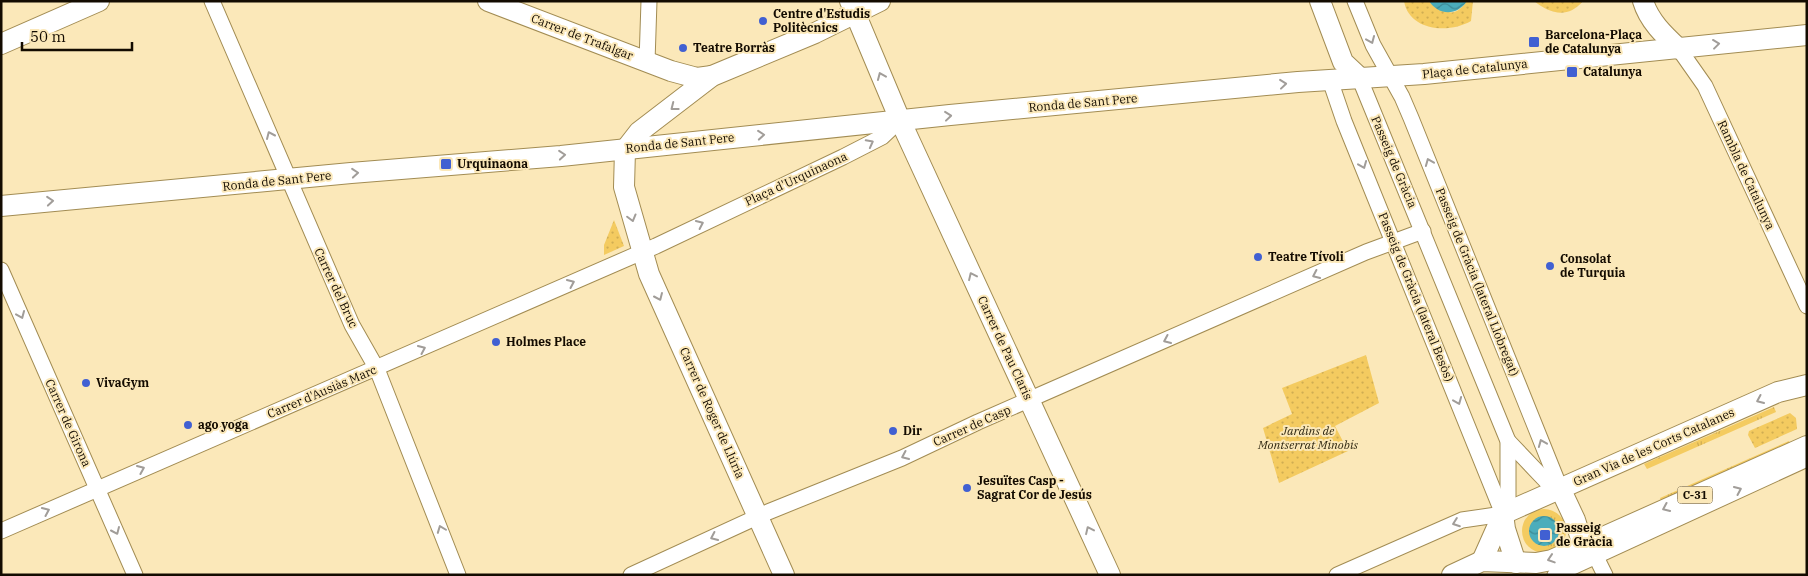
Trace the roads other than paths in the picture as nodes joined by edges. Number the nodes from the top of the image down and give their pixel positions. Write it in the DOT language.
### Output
graph roads {
  1 [pos="99,1"];
  2 [pos="212,1"];
  3 [pos="488,1"];
  4 [pos="649,1"];
  5 [pos="880,1"];
  6 [pos="1320,1"];
  7 [pos="1355,1"];
  8 [pos="1643,1"];
  9 [pos="853,8"];
  10 [pos="1807,36"];
  11 [pos="1,44"];
  12 [pos="648,48"];
  13 [pos="1678,49"];
  14 [pos="1342,62"];
  15 [pos="712,76"];
  16 [pos="1391,77"];
  17 [pos="1359,78"];
  18 [pos="1330,80"];
  19 [pos="900,120"];
  20 [pos="625,150"];
  21 [pos="289,180"];
  22 [pos="1,206"];
  23 [pos="1423,231"];
  24 [pos="1393,243"];
  25 [pos="641,252"];
  26 [pos="1,270"];
  27 [pos="1807,306"];
  28 [pos="378,368"];
  29 [pos="1807,385"];
  30 [pos="1029,400"];
  31 [pos="1508,441"];
  32 [pos="1807,446"];
  33 [pos="1807,459"];
  34 [pos="96,488"];
  35 [pos="1560,488"];
  36 [pos="1503,514"];
  37 [pos="758,516"];
  38 [pos="1,531"];
  39 [pos="1587,559"];
  40 [pos="1482,561"];
  41 [pos="1520,569"];
  42 [pos="135,575"];
  43 [pos="458,575"];
  44 [pos="631,575"];
  45 [pos="784,575"];
  46 [pos="1110,575"];
  47 [pos="1336,575"];
  48 [pos="1452,575"];
  49 [pos="1555,575"];
  50 [pos="1605,575"];
  1 -- 11 [label="main road"];
  21 -- 2 [label="street, Carrer del Bruc, one-way"];
  3 -- 12 [label="main road, Carrer de Trafalgar"];
  4 -- 12 [label="street"];
  5 -- 9 [label="main road"];
  6 -- 14 [label="main road"];
  7 -- 16 [label="street, one-way"];
  8 -- 13 [label="main road"];
  9 -- 15 [label="main road"];
  19 -- 9 [label="main road, one-way"];
  13 -- 10 [label="main road, Plaça de Catalunya, one-way"];
  12 -- 15 [label="main road"];
  13 -- 16 [label="main road, Plaça de Catalunya"];
  13 -- 27 [label="street, Rambla de Catalunya"];
  14 -- 17 [label="main road"];
  14 -- 18 [label="main road"];
  15 -- 20 [label="main road, one-way"];
  16 -- 17 [label="main road, Plaça de Catalunya"];
  35 -- 16 [label="street, Passeig de Gràcia (lateral Llobregat), one-way"];
  17 -- 18 [label="main road, Ronda de Sant Pere"];
  17 -- 23 [label="street, Passeig de Gràcia"];
  19 -- 18 [label="main road, Ronda de Sant Pere, one-way"];
  18 -- 24 [label="street, Passeig de Gràcia (lateral Besòs), one-way"];
  20 -- 19 [label="main road, Ronda de Sant Pere, one-way"];
  25 -- 19 [label="street, Plaça d'Urquinaona, one-way"];
  30 -- 19 [label="main road, Carrer de Pau Claris, one-way"];
  21 -- 20 [label="main road, Ronda de Sant Pere, one-way"];
  20 -- 25 [label="main road, one-way"];
  22 -- 21 [label="main road, Ronda de Sant Pere, one-way"];
  21 -- 28 [label="street, Carrer del Bruc"];
  23 -- 24 [label="street, Carrer de Casp"];
  23 -- 31 [label="street, Passeig de Gràcia"];
  24 -- 30 [label="street, Carrer de Casp, one-way"];
  24 -- 36 [label="street, Passeig de Gràcia (lateral Besòs), one-way"];
  28 -- 25 [label="street, Carrer d'Ausiàs Marc, one-way"];
  25 -- 37 [label="main road, Carrer de Roger de Llúria, one-way"];
  26 -- 34 [label="street, Carrer de Girona, one-way"];
  34 -- 28 [label="street, Carrer d'Ausiàs Marc, one-way"];
  43 -- 28 [label="street, Carrer del Bruc, one-way"];
  29 -- 35 [label="main road, Gran Via de les Corts Catalanes, one-way"];
  30 -- 37 [label="street, Carrer de Casp, one-way"];
  46 -- 30 [label="main road, Carrer de Pau Claris, one-way"];
  31 -- 35 [label="street, Passeig de Gràcia"];
  31 -- 36 [label="street, Passeig de Gràcia"];
  32 -- 39 [label="main road, C-31, one-way"];
  39 -- 33 [label="street, one-way"];
  38 -- 34 [label="street, Carrer d'Ausiàs Marc, one-way"];
  34 -- 42 [label="street, Carrer de Girona, one-way"];
  35 -- 36 [label="main road, Gran Via de les Corts Catalanes"];
  35 -- 39 [label="main road"];
  36 -- 40 [label="main road"];
  36 -- 41 [label="main road"];
  36 -- 47 [label="street, one-way"];
  37 -- 44 [label="street, Carrer de Casp, one-way"];
  37 -- 45 [label="main road, Carrer de Roger de Llúria"];
  39 -- 41 [label="main road, C-31, one-way"];
  39 -- 49 [label="street"];
  39 -- 50 [label="street"];
  40 -- 41 [label="main road, C-31"];
  40 -- 48 [label="main road, C-31"];
}
